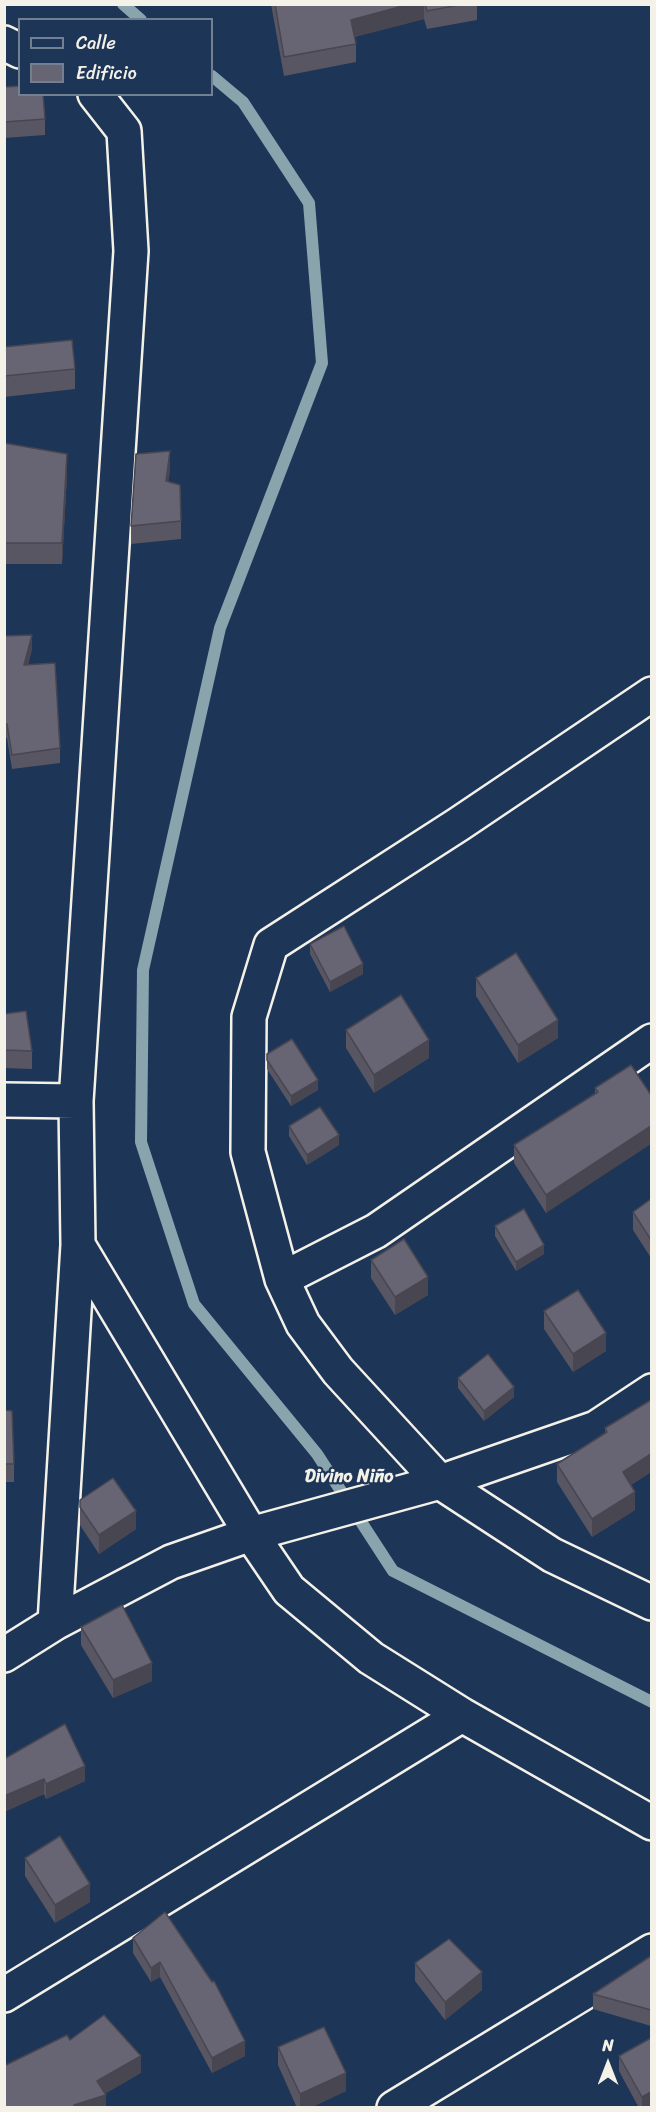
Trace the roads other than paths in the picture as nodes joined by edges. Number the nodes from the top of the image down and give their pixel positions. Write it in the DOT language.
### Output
graph roads {
  1 [pos="4,43"];
  2 [pos="18,50"];
  3 [pos="97,96"];
  4 [pos="651,694"];
  5 [pos="651,1041"];
  6 [pos="4,1100"];
  7 [pos="76,1101"];
  8 [pos="78,1245"];
  9 [pos="282,1279"];
  10 [pos="651,1391"];
  11 [pos="440,1482"];
  12 [pos="251,1534"];
  13 [pos="651,1603"];
  14 [pos="55,1623"];
  15 [pos="4,1655"];
  16 [pos="462,1715"];
  17 [pos="651,1823"];
  18 [pos="651,1952"];
  19 [pos="4,1995"];
  20 [pos="394,2108"];
  1 -- 2 [label="street"];
  3 -- 7 [label="street"];
  4 -- 9 [label="street"];
  5 -- 9 [label="street"];
  6 -- 7 [label="street"];
  7 -- 8 [label="street"];
  8 -- 12 [label="street"];
  8 -- 14 [label="street"];
  9 -- 11 [label="street"];
  10 -- 11 [label="street"];
  11 -- 12 [label="street"];
  11 -- 13 [label="street"];
  12 -- 14 [label="street"];
  12 -- 16 [label="street"];
  14 -- 15 [label="street"];
  16 -- 17 [label="street"];
  16 -- 19 [label="street"];
  18 -- 20 [label="street"];
}
